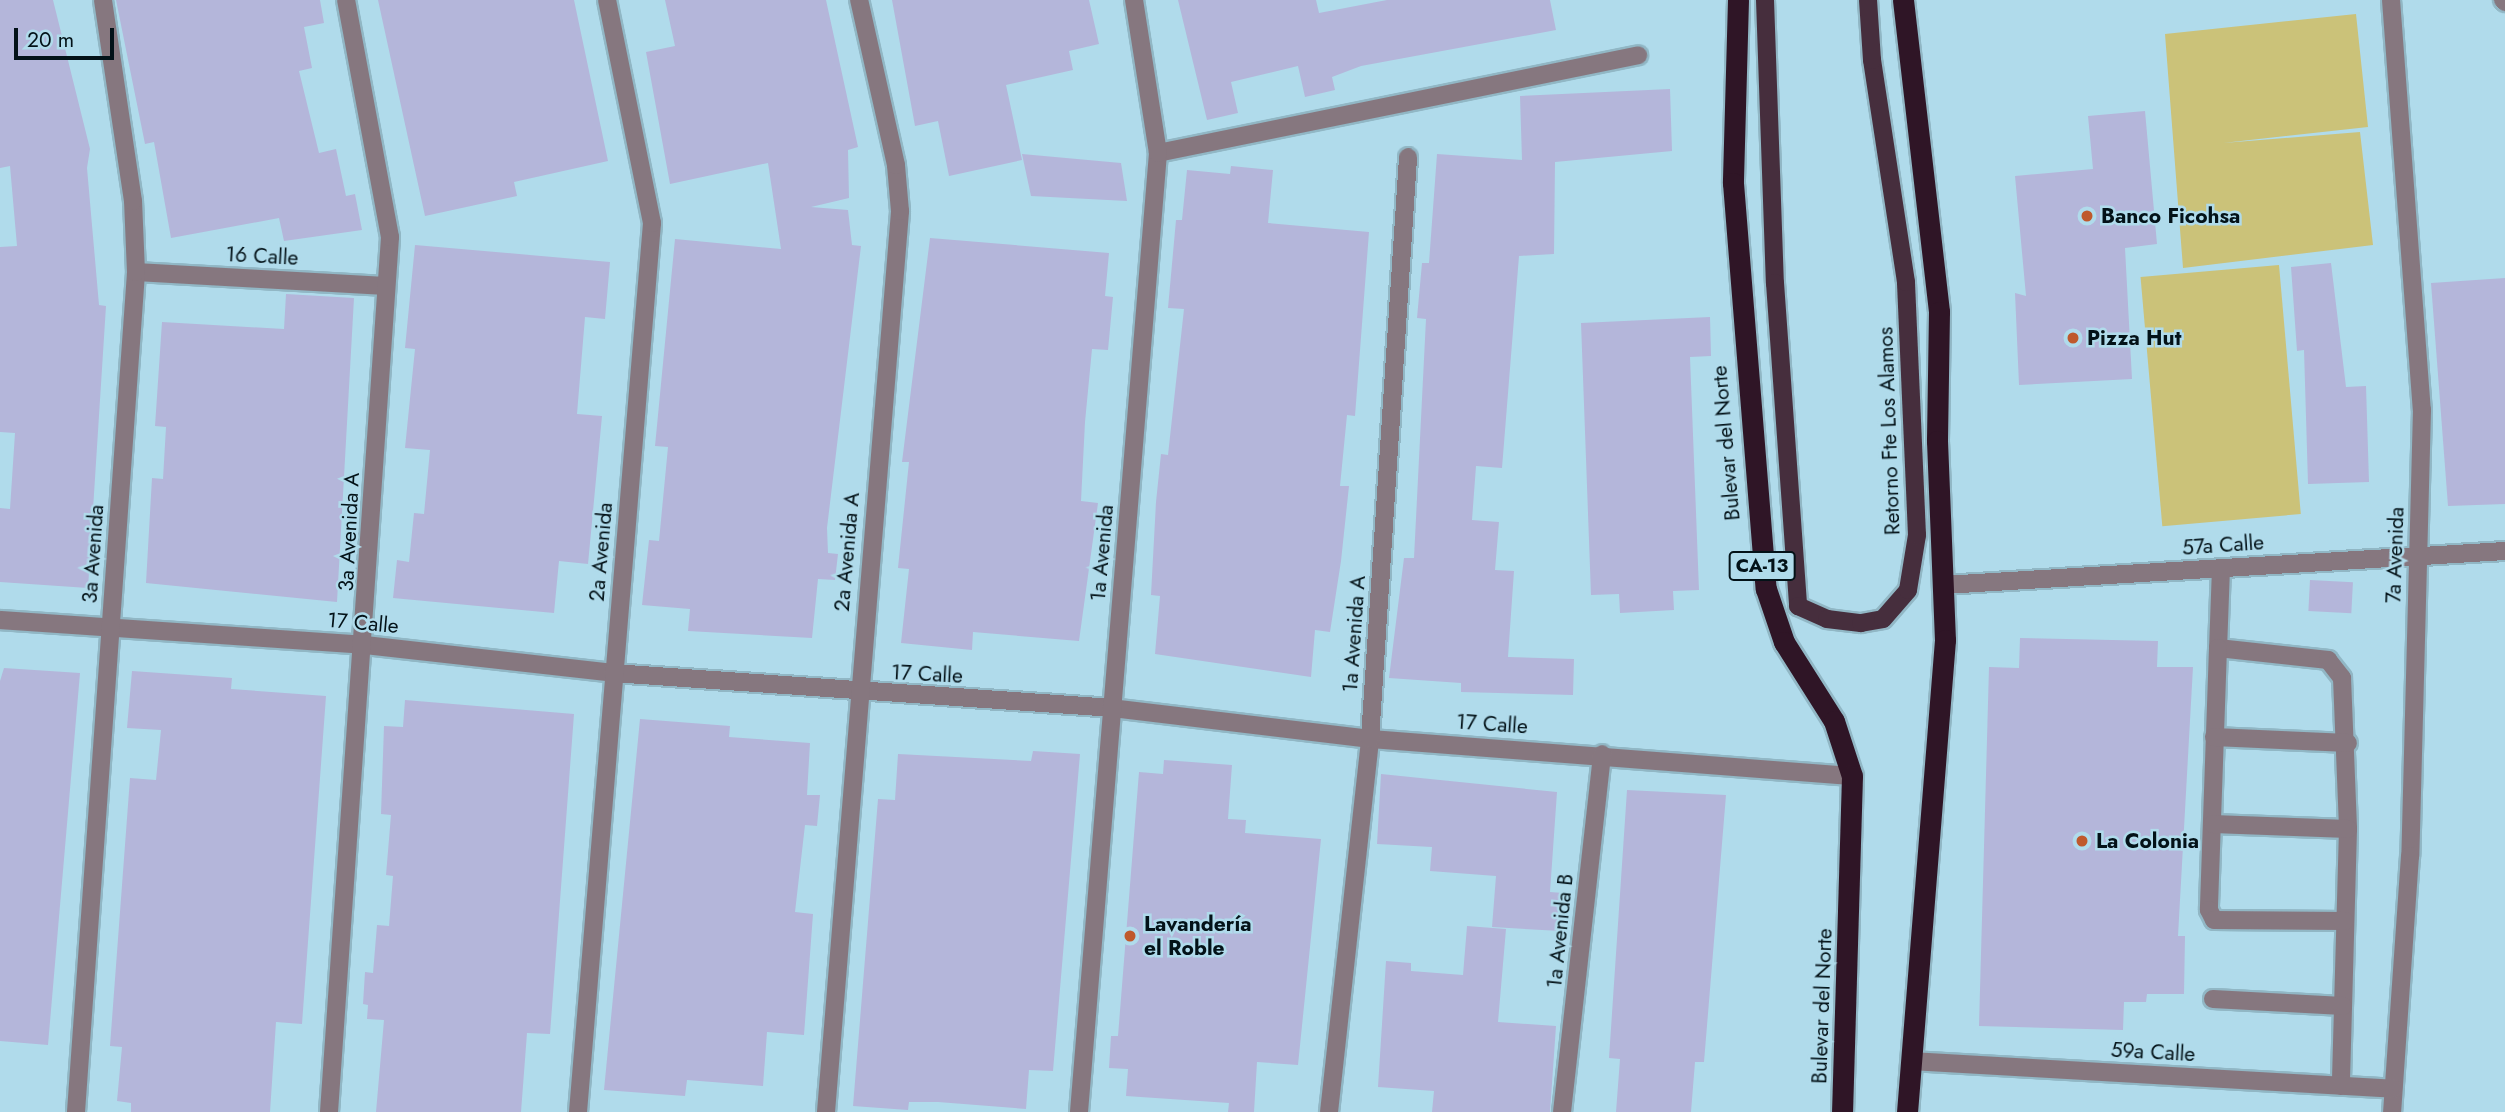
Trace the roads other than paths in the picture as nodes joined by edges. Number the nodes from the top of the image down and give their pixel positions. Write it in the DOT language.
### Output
graph roads {
  1 [pos="103,0"];
  2 [pos="346,0"];
  3 [pos="607,0"];
  4 [pos="859,0"];
  5 [pos="1134,0"];
  6 [pos="1738,0"];
  7 [pos="1765,0"];
  8 [pos="1868,0"];
  9 [pos="2391,0"];
  10 [pos="1906,1"];
  11 [pos="1638,55"];
  12 [pos="1158,153"];
  13 [pos="1408,157"];
  14 [pos="136,272"];
  15 [pos="386,286"];
  16 [pos="2505,551"];
  17 [pos="2418,556"];
  18 [pos="2221,568"];
  19 [pos="1944,585"];
  20 [pos="0,620"];
  21 [pos="110,627"];
  22 [pos="365,645"];
  23 [pos="2218,648"];
  24 [pos="613,673"];
  25 [pos="857,693"];
  26 [pos="1111,708"];
  27 [pos="2214,737"];
  28 [pos="1370,739"];
  29 [pos="2348,743"];
  30 [pos="1602,754"];
  31 [pos="1852,776"];
  32 [pos="2213,824"];
  33 [pos="2348,829"];
  34 [pos="2345,921"];
  35 [pos="2213,999"];
  36 [pos="2343,1006"];
  37 [pos="1910,1061"];
  38 [pos="2341,1086"];
  39 [pos="2393,1089"];
  40 [pos="76,1112"];
  41 [pos="329,1112"];
  42 [pos="578,1112"];
  43 [pos="826,1112"];
  44 [pos="1079,1112"];
  45 [pos="1329,1112"];
  46 [pos="1562,1112"];
  47 [pos="1842,1112"];
  48 [pos="1907,1112"];
  49 [pos="2392,1112"];
  1 -- 14 [label="street, 3a Avenida"];
  2 -- 15 [label="street, 3a Avenida A"];
  3 -- 24 [label="street, 2a Avenida"];
  4 -- 25 [label="street, 2a Avenida A"];
  5 -- 12 [label="street, 1a Avenida"];
  6 -- 31 [label="highway, Bulevar del Norte / CA-13"];
  7 -- 8 [label="main road, Retorno Fte Los Alamos"];
  9 -- 17 [label="street, 7a Avenida"];
  10 -- 19 [label="highway"];
  11 -- 12 [label="street"];
  12 -- 26 [label="street, 1a Avenida"];
  13 -- 28 [label="street, 1a Avenida A"];
  14 -- 15 [label="street, 16 Calle"];
  14 -- 21 [label="street, 3a Avenida"];
  15 -- 22 [label="street, 3a Avenida A"];
  16 -- 17 [label="street, 57a Calle"];
  17 -- 18 [label="street, 57a Calle"];
  17 -- 39 [label="street, 7a Avenida"];
  18 -- 19 [label="street, 57a Calle"];
  18 -- 23 [label="street"];
  19 -- 37 [label="highway"];
  20 -- 21 [label="street, 17 Calle"];
  21 -- 22 [label="street, 17 Calle"];
  21 -- 40 [label="street, 3a Avenida"];
  22 -- 24 [label="street, 17 Calle"];
  22 -- 41 [label="street, 3a Avenida A"];
  23 -- 27 [label="street"];
  23 -- 29 [label="street"];
  24 -- 25 [label="street, 17 Calle"];
  24 -- 42 [label="street, 2a Avenida"];
  25 -- 26 [label="street, 17 Calle"];
  25 -- 43 [label="street, 2a Avenida A"];
  26 -- 28 [label="street, 17 Calle"];
  26 -- 44 [label="street, 1a Avenida"];
  27 -- 29 [label="street"];
  27 -- 32 [label="street"];
  28 -- 30 [label="street, 17 Calle"];
  28 -- 45 [label="street, 1a Avenida A"];
  29 -- 33 [label="street"];
  30 -- 31 [label="street, 17 Calle"];
  30 -- 46 [label="street, 1a Avenida B"];
  31 -- 47 [label="highway, Bulevar del Norte / CA-13"];
  32 -- 33 [label="street"];
  32 -- 34 [label="street"];
  33 -- 34 [label="street"];
  34 -- 36 [label="street"];
  35 -- 36 [label="street"];
  36 -- 38 [label="street"];
  37 -- 38 [label="street, 59a Calle"];
  37 -- 48 [label="highway"];
  38 -- 39 [label="street, 59a Calle"];
  39 -- 49 [label="street, 7a Avenida"];
}
